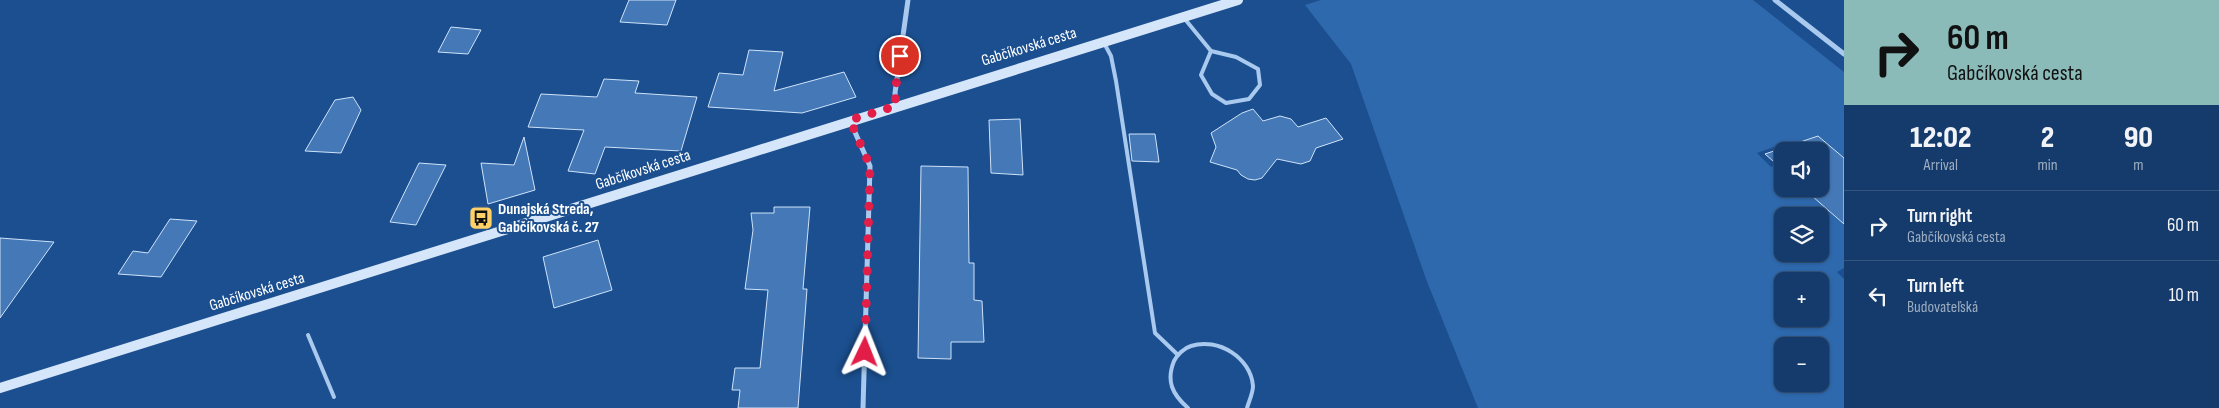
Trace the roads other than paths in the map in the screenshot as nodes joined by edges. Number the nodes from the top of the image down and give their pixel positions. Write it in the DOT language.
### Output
graph roads {
  1 [pos="908,0"];
  2 [pos="1238,0"];
  3 [pos="1775,0"];
  4 [pos="1183,16"];
  5 [pos="1102,41"];
  6 [pos="1211,51"];
  7 [pos="1844,54"];
  8 [pos="896,106"];
  9 [pos="850,120"];
  10 [pos="308,335"];
  11 [pos="1177,354"];
  12 [pos="0,388"];
  13 [pos="334,397"];
  14 [pos="863,408"];
  15 [pos="1188,408"];
  16 [pos="1247,408"];
  1 -- 8 [label="street"];
  2 -- 4 [label="main road, Gabčíkovská cesta"];
  3 -- 7 [label="street"];
  4 -- 5 [label="main road, Gabčíkovská cesta"];
  4 -- 6 [label="lane"];
  5 -- 8 [label="main road, Gabčíkovská cesta"];
  5 -- 11 [label="lane"];
  6 -- 6 [label="lane"];
  8 -- 9 [label="main road, Gabčíkovská cesta"];
  9 -- 12 [label="main road, Gabčíkovská cesta"];
  9 -- 14 [label="street"];
  10 -- 13 [label="lane"];
  11 -- 15 [label="lane"];
  11 -- 16 [label="lane"];
}
